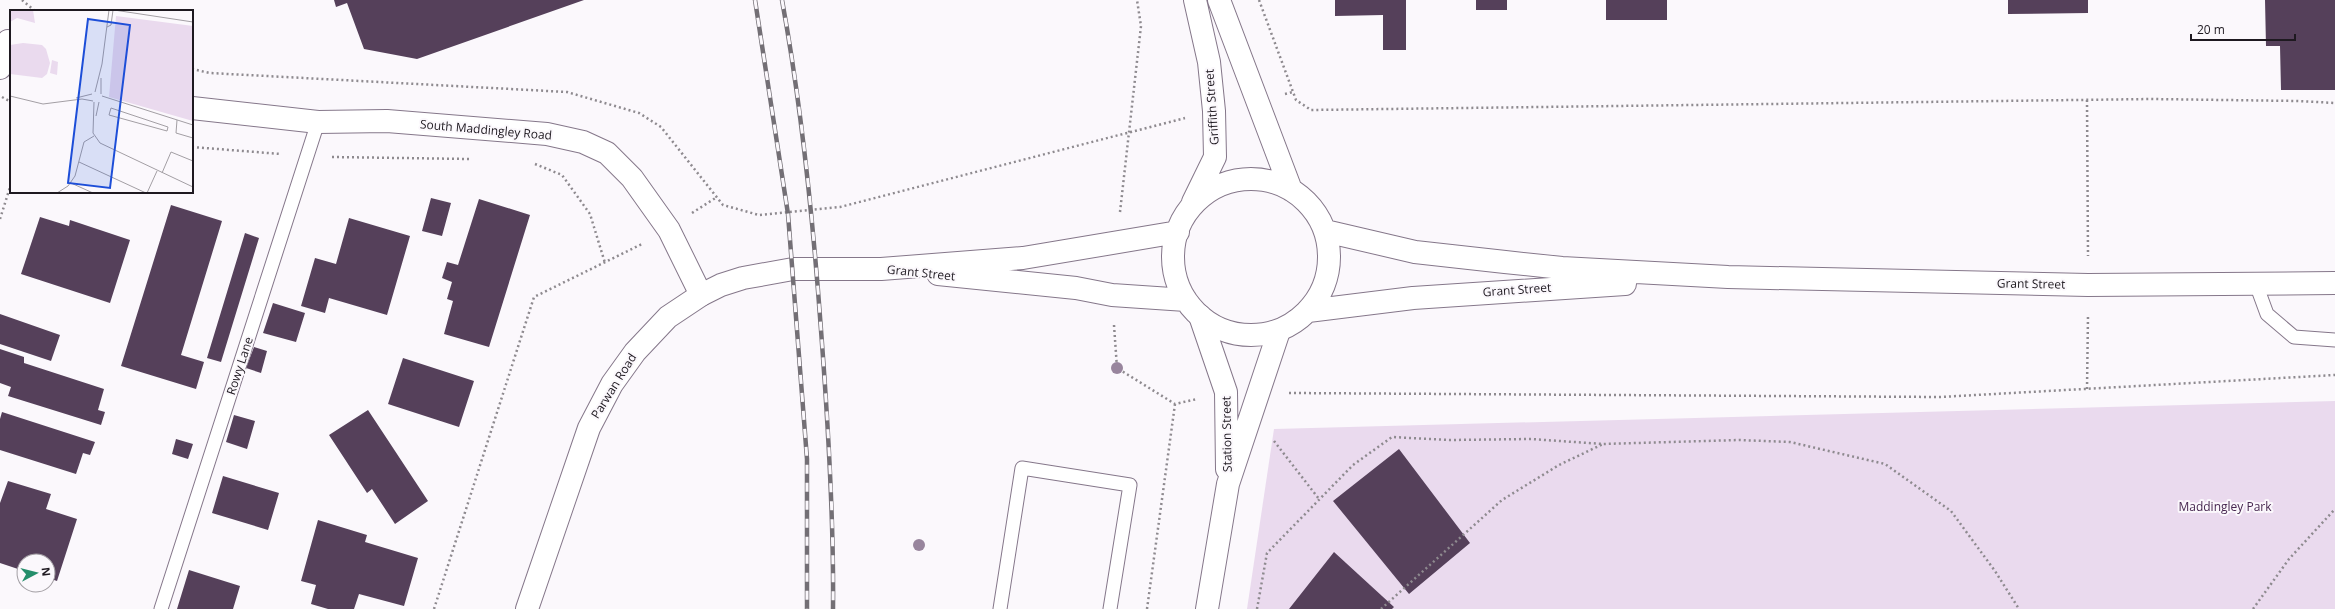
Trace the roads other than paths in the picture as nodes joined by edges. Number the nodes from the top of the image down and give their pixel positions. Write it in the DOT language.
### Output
graph roads {
  1 [pos="1195,0"];
  2 [pos="1219,0"];
  3 [pos="6,40"];
  4 [pos="0,68"];
  5 [pos="193,108"];
  6 [pos="318,122"];
  7 [pos="1291,190"];
  8 [pos="1189,210"];
  9 [pos="1325,231"];
  10 [pos="1178,232"];
  11 [pos="881,269"];
  12 [pos="1728,277"];
  13 [pos="2335,283"];
  14 [pos="2256,284"];
  15 [pos="701,295"];
  16 [pos="1186,300"];
  17 [pos="1308,311"];
  18 [pos="1200,316"];
  19 [pos="1278,331"];
  20 [pos="2335,340"];
  21 [pos="1228,484"];
  22 [pos="161,609"];
  23 [pos="527,609"];
  24 [pos="1000,609"];
  25 [pos="1110,609"];
  26 [pos="1206,609"];
  1 -- 8 [label="main road, Griffith Street"];
  2 -- 7 [label="main road"];
  3 -- 4 [label="main road"];
  5 -- 6 [label="main road, South Maddingley Road"];
  6 -- 15 [label="main road, South Maddingley Road"];
  6 -- 22 [label="lane, Rowy Lane"];
  7 -- 8 [label="main road"];
  7 -- 9 [label="main road"];
  8 -- 10 [label="main road, Griffith Street"];
  9 -- 12 [label="main road, Grant Street"];
  9 -- 17 [label="main road"];
  10 -- 11 [label="main road, Grant Street"];
  10 -- 16 [label="main road, Griffith Street"];
  11 -- 15 [label="main road, Parwan Road"];
  11 -- 16 [label="main road, Grant Street"];
  12 -- 14 [label="main road, Grant Street"];
  12 -- 17 [label="main road, Grant Street"];
  13 -- 14 [label="main road, Grant Street"];
  14 -- 20 [label="lane"];
  15 -- 23 [label="main road, Parwan Road"];
  16 -- 18 [label="main road, Griffith Street"];
  17 -- 19 [label="main road"];
  18 -- 19 [label="main road"];
  18 -- 21 [label="main road, Station Street"];
  19 -- 21 [label="main road, Station Street"];
  21 -- 26 [label="main road, Station Street"];
  24 -- 25 [label="lane"];
}
